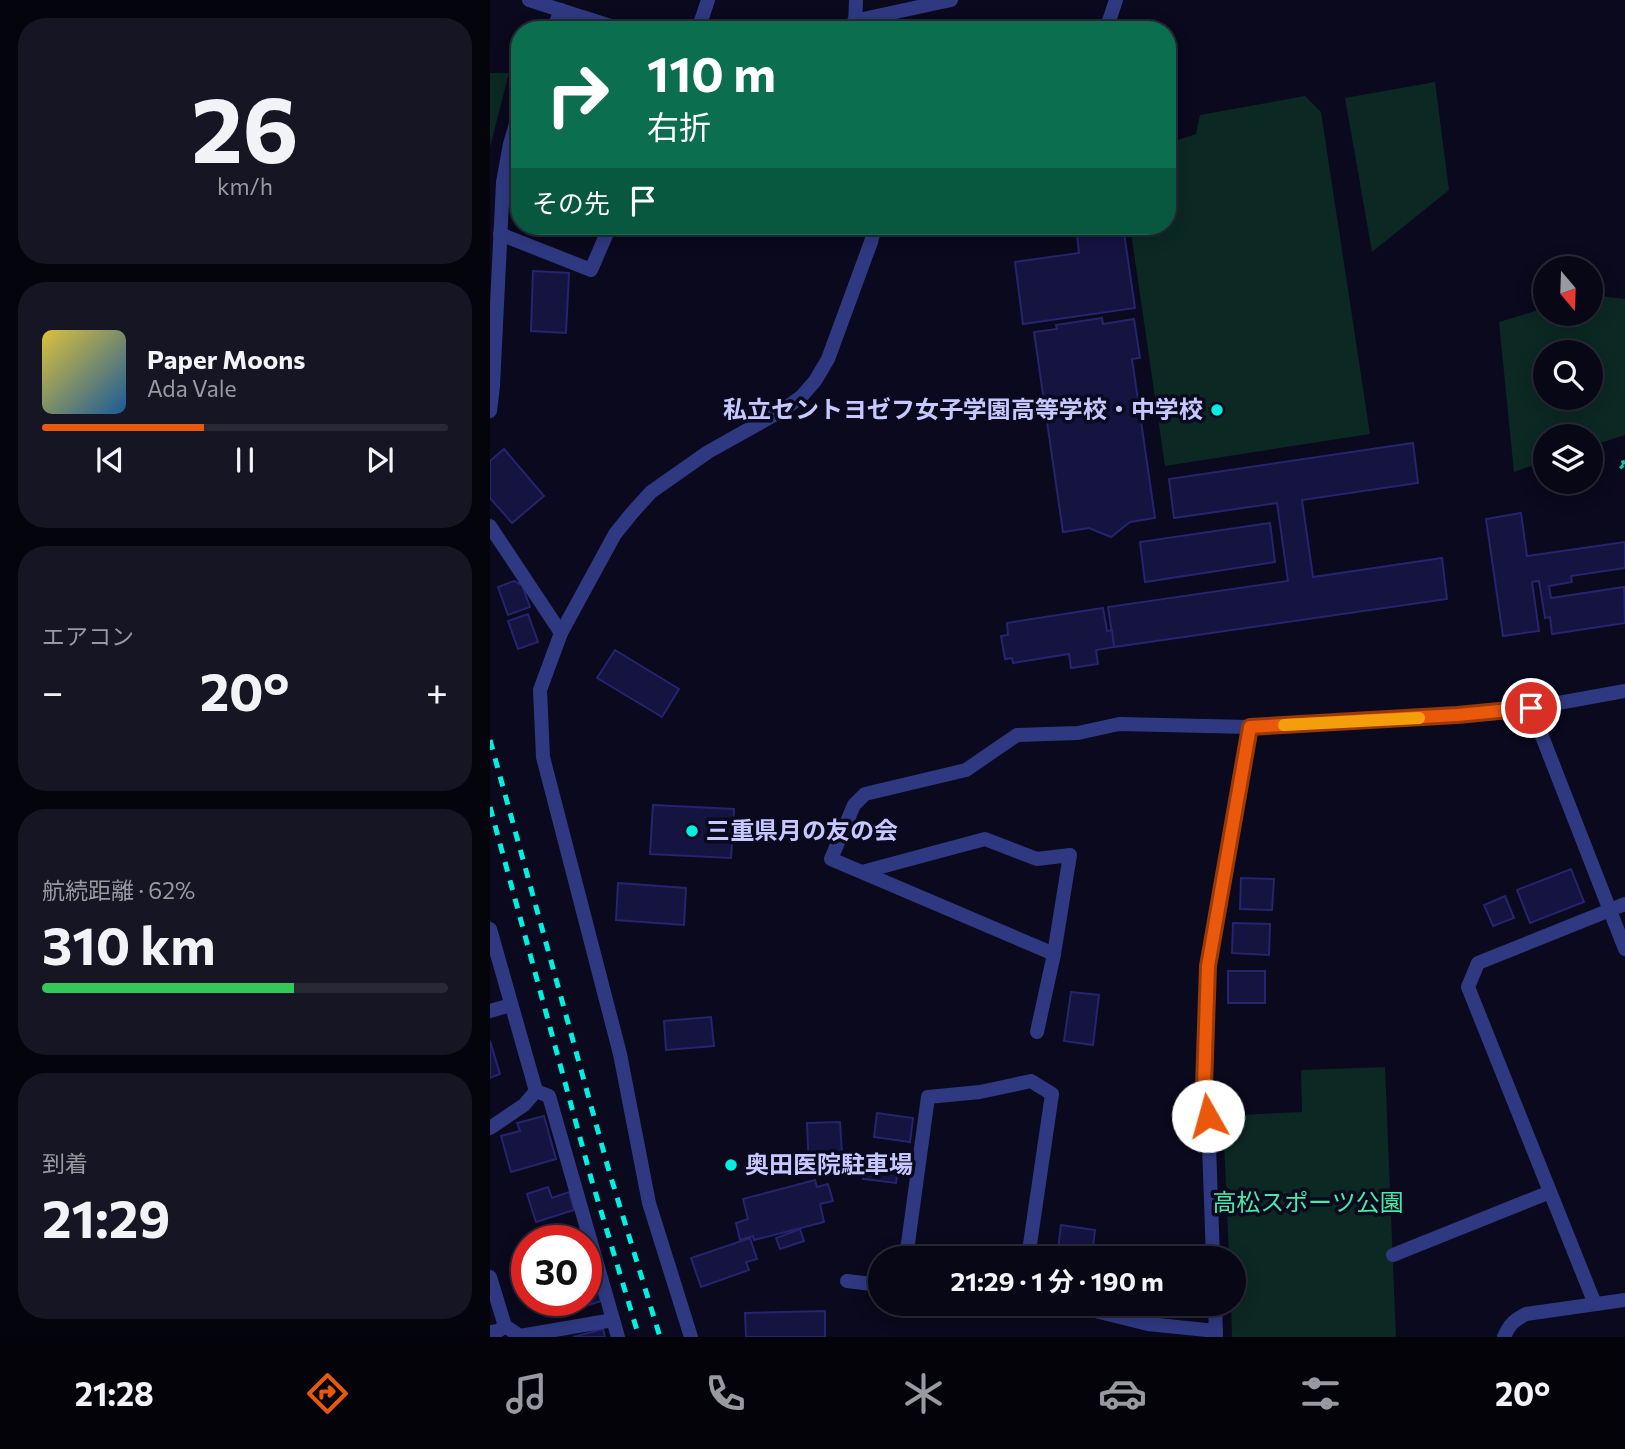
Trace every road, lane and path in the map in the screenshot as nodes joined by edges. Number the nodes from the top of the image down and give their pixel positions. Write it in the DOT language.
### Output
graph roads {
  1 [pos="529,0"];
  2 [pos="708,0"];
  3 [pos="856,0"];
  4 [pos="951,0"];
  5 [pos="1116,0"];
  6 [pos="566,8"];
  7 [pos="600,21"];
  8 [pos="701,21"];
  9 [pos="855,21"];
  10 [pos="870,21"];
  11 [pos="1109,21"];
  12 [pos="511,141"];
  13 [pos="500,234"];
  14 [pos="606,235"];
  15 [pos="873,235"];
  16 [pos="490,411"];
  17 [pos="1625,462"];
  18 [pos="1625,470"];
  19 [pos="490,526"];
  20 [pos="561,633"];
  21 [pos="1625,691"];
  22 [pos="1531,708"];
  23 [pos="1250,727"];
  24 [pos="862,872"];
  25 [pos="1625,904"];
  26 [pos="1609,910"];
  27 [pos="490,930"];
  28 [pos="1625,948"];
  29 [pos="1054,954"];
  30 [pos="511,1005"];
  31 [pos="490,1011"];
  32 [pos="1037,1032"];
  33 [pos="536,1091"];
  34 [pos="490,1128"];
  35 [pos="1550,1192"];
  36 [pos="908,1246"];
  37 [pos="1030,1246"];
  38 [pos="1213,1246"];
  39 [pos="1392,1255"];
  40 [pos="490,1277"];
  41 [pos="846,1281"];
  42 [pos="868,1284"];
  43 [pos="1625,1300"];
  44 [pos="1595,1304"];
  45 [pos="1116,1316"];
  46 [pos="1215,1316"];
  47 [pos="613,1320"];
  48 [pos="505,1326"];
  49 [pos="490,1332"];
  50 [pos="1216,1334"];
  51 [pos="618,1337"];
  52 [pos="691,1337"];
  53 [pos="1504,1337"];
  1 -- 6 [label="street"];
  2 -- 8 [label="street"];
  3 -- 9 [label="street"];
  4 -- 10 [label="street"];
  5 -- 11 [label="street"];
  6 -- 7 [label="street"];
  12 -- 13 [label="street"];
  13 -- 14 [label="street"];
  13 -- 16 [label="street"];
  15 -- 20 [label="street"];
  17 -- 18 [label="path"];
  19 -- 20 [label="street"];
  20 -- 52 [label="street"];
  21 -- 22 [label="street"];
  22 -- 23 [label="street"];
  22 -- 26 [label="street"];
  23 -- 24 [label="street"];
  23 -- 38 [label="street"];
  24 -- 29 [label="street"];
  24 -- 29 [label="street"];
  25 -- 26 [label="street"];
  26 -- 28 [label="street"];
  26 -- 35 [label="street"];
  27 -- 30 [label="street"];
  29 -- 32 [label="street"];
  30 -- 31 [label="street"];
  30 -- 33 [label="street"];
  33 -- 34 [label="street"];
  33 -- 47 [label="street"];
  35 -- 39 [label="street"];
  35 -- 44 [label="street"];
  36 -- 37 [label="street"];
  40 -- 48 [label="street"];
  41 -- 42 [label="street"];
  43 -- 44 [label="street"];
  44 -- 53 [label="street"];
  45 -- 50 [label="street"];
  46 -- 50 [label="street"];
  47 -- 48 [label="street"];
  47 -- 51 [label="street"];
  48 -- 49 [label="street"];
}
